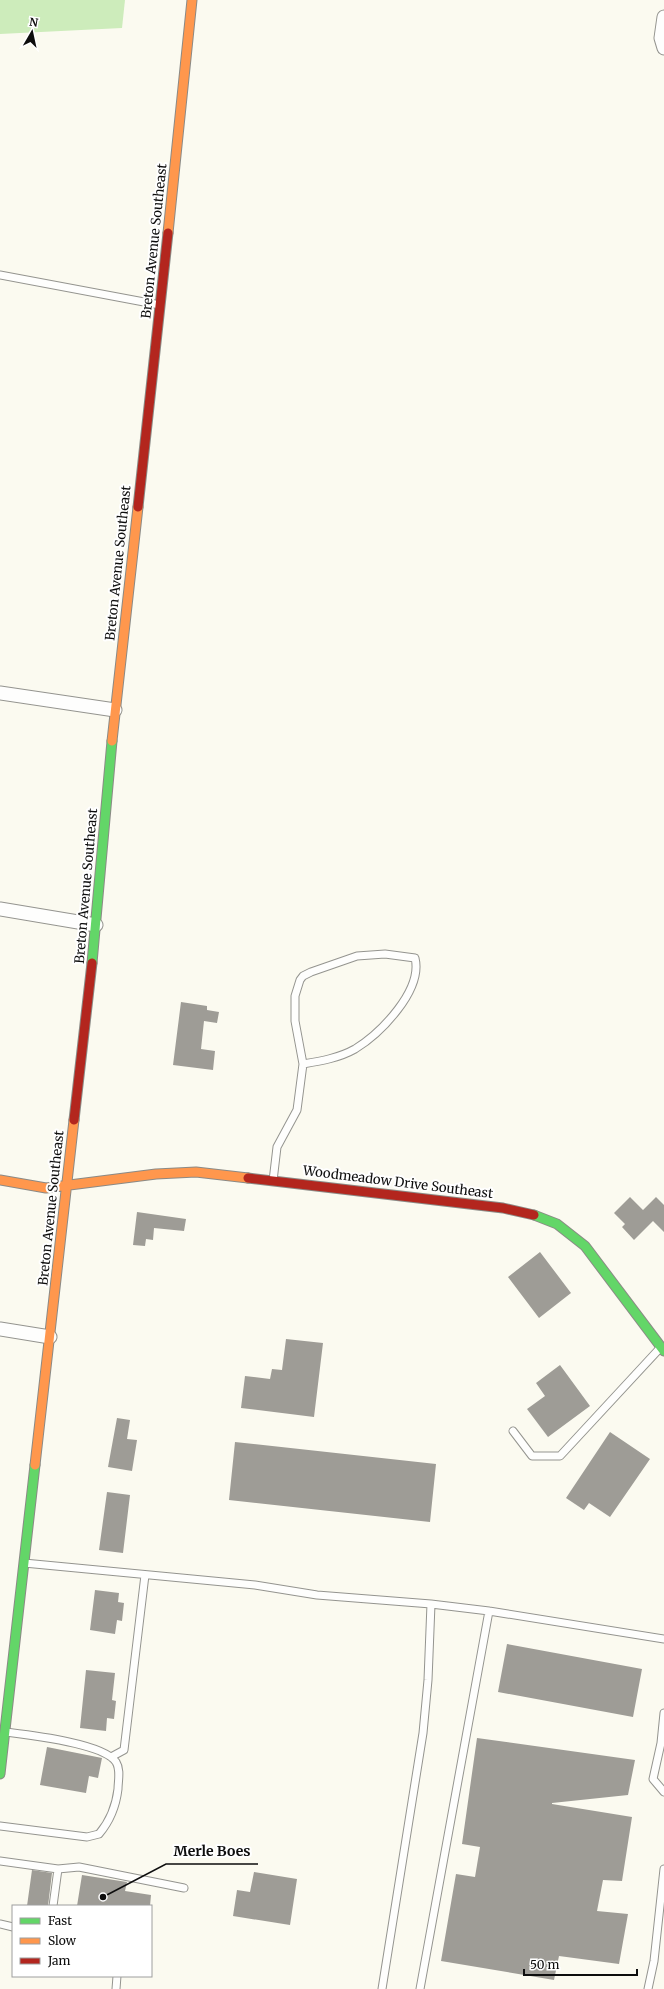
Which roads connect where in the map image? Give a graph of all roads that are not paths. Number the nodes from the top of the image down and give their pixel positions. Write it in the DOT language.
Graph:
graph roads {
  1 [pos="192,0"];
  2 [pos="664,17"];
  3 [pos="664,48"];
  4 [pos="0,275"];
  5 [pos="160,304"];
  6 [pos="0,693"];
  7 [pos="115,710"];
  8 [pos="0,910"];
  9 [pos="96,924"];
  10 [pos="303,1064"];
  11 [pos="0,1180"];
  12 [pos="273,1181"];
  13 [pos="67,1187"];
  14 [pos="0,1329"];
  15 [pos="50,1336"];
  16 [pos="663,1349"];
  17 [pos="513,1431"];
  18 [pos="24,1563"];
  19 [pos="145,1575"];
  20 [pos="431,1604"];
  21 [pos="489,1611"];
  22 [pos="664,1639"];
  23 [pos="4,1707"];
  24 [pos="664,1713"];
  25 [pos="5,1732"];
  26 [pos="111,1757"];
  27 [pos="0,1774"];
  28 [pos="664,1792"];
  29 [pos="0,1826"];
  30 [pos="0,1861"];
  31 [pos="58,1869"];
  32 [pos="664,1869"];
  33 [pos="184,1888"];
  34 [pos="53,1905"];
  35 [pos="0,1924"];
  36 [pos="12,1927"];
  37 [pos="117,1977"];
  38 [pos="116,1989"];
  39 [pos="382,1989"];
  40 [pos="420,1989"];
  41 [pos="648,1989"];
  1 -- 5 [label="main road, Breton Avenue Southeast"];
  2 -- 3 [label="street"];
  4 -- 5 [label="lane"];
  5 -- 7 [label="main road, Breton Avenue Southeast"];
  6 -- 7 [label="street"];
  7 -- 9 [label="main road, Breton Avenue Southeast"];
  8 -- 9 [label="street"];
  9 -- 13 [label="main road, Breton Avenue Southeast"];
  10 -- 10 [label="lane"];
  10 -- 12 [label="lane"];
  11 -- 13 [label="main road, Woodmeadow Drive Southeast"];
  12 -- 13 [label="main road, Woodmeadow Drive Southeast"];
  12 -- 16 [label="main road, Woodmeadow Drive Southeast"];
  13 -- 15 [label="main road, Breton Avenue Southeast"];
  14 -- 15 [label="street"];
  15 -- 18 [label="main road, Breton Avenue Southeast"];
  16 -- 17 [label="lane"];
  18 -- 19 [label="lane"];
  18 -- 23 [label="main road, Breton Avenue Southeast"];
  19 -- 20 [label="lane"];
  19 -- 26 [label="lane"];
  20 -- 21 [label="lane"];
  20 -- 39 [label="lane"];
  21 -- 22 [label="lane"];
  21 -- 40 [label="lane"];
  23 -- 25 [label="main road, Breton Avenue Southeast"];
  24 -- 28 [label="lane"];
  25 -- 26 [label="lane"];
  25 -- 27 [label="main road, Breton Avenue Southeast"];
  26 -- 29 [label="lane"];
  30 -- 31 [label="lane"];
  31 -- 33 [label="lane"];
  31 -- 34 [label="lane"];
  32 -- 41 [label="lane"];
  35 -- 36 [label="lane"];
  37 -- 38 [label="lane"];
}
